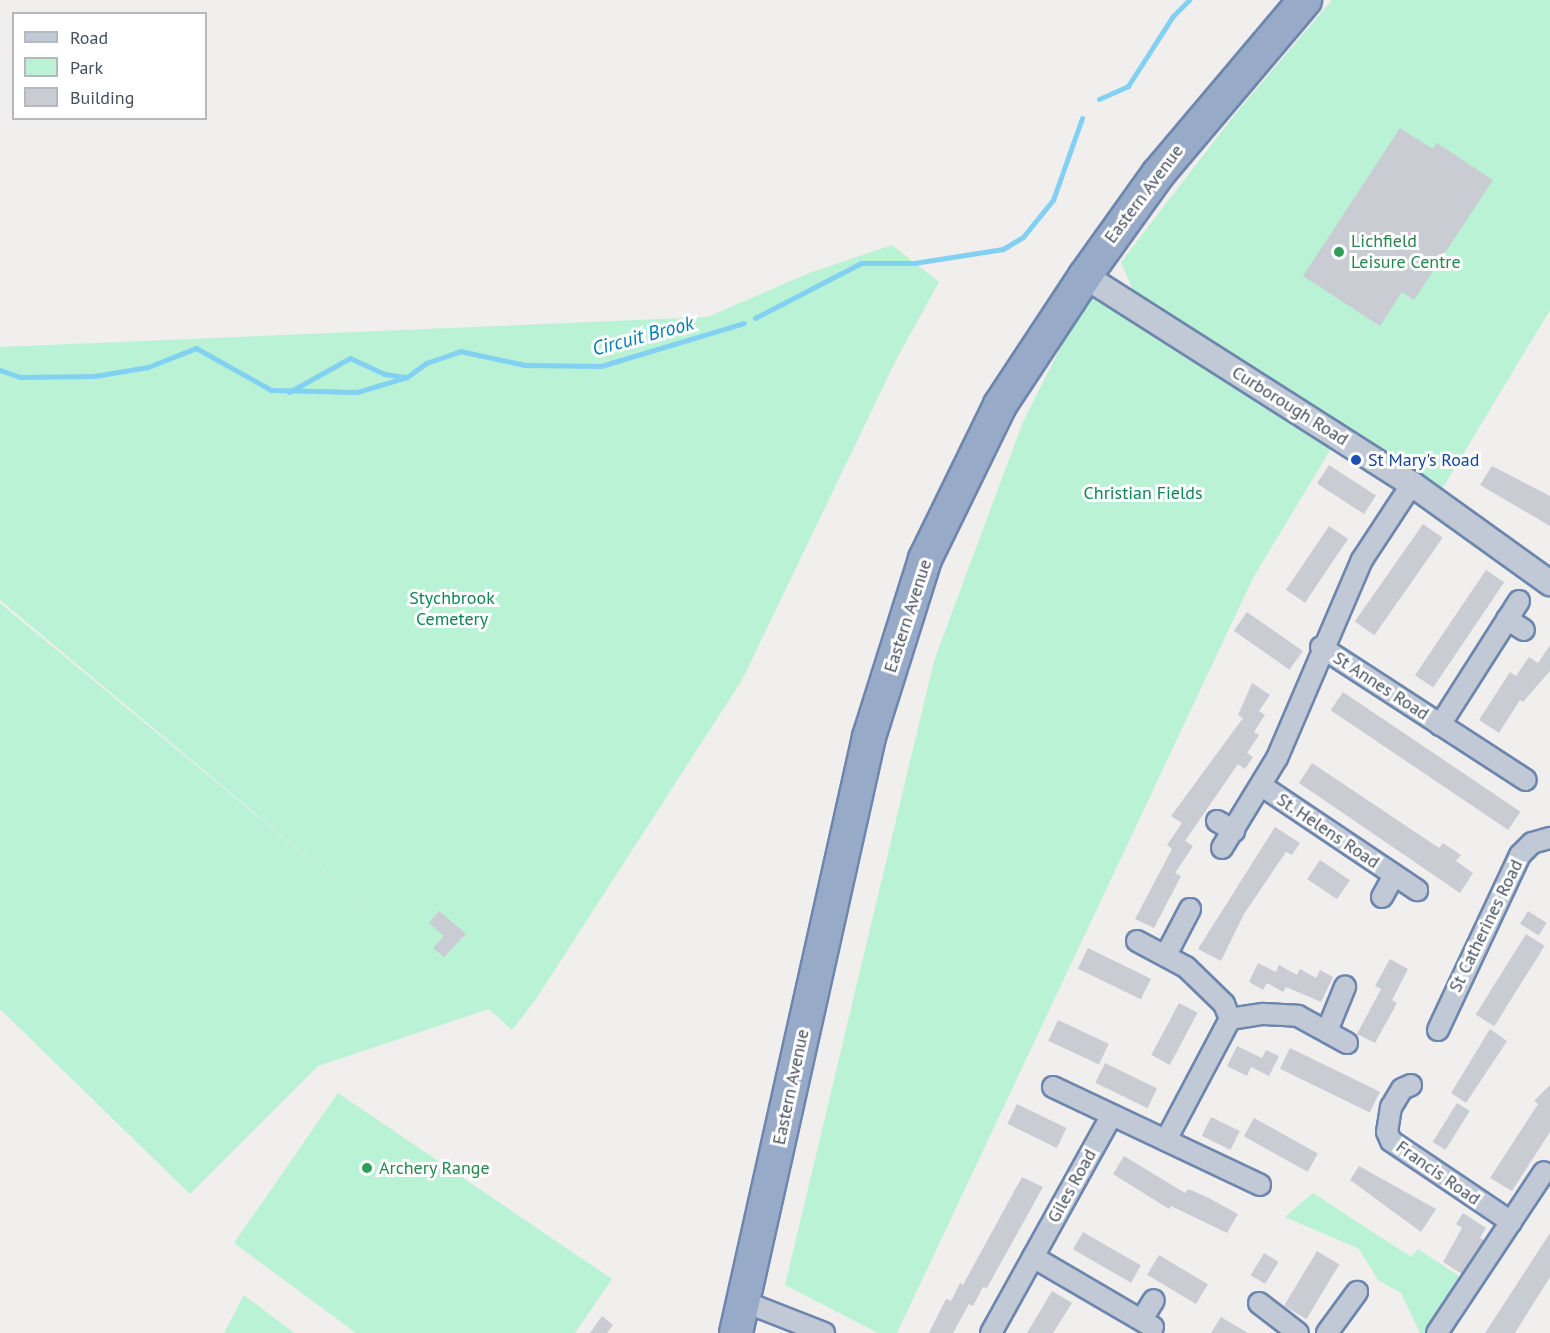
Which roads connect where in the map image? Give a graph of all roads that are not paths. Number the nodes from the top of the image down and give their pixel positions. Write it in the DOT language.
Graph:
graph roads {
  1 [pos="1305,0"];
  2 [pos="1085,276"];
  3 [pos="1412,484"];
  4 [pos="1550,583"];
  5 [pos="1519,601"];
  6 [pos="1508,618"];
  7 [pos="1524,630"];
  8 [pos="1321,647"];
  9 [pos="1440,725"];
  10 [pos="1521,773"];
  11 [pos="1262,786"];
  12 [pos="1550,838"];
  13 [pos="1222,848"];
  14 [pos="1394,875"];
  15 [pos="1417,890"];
  16 [pos="1382,897"];
  17 [pos="1190,909"];
  18 [pos="1137,941"];
  19 [pos="1166,955"];
  20 [pos="1345,987"];
  21 [pos="1230,1019"];
  22 [pos="1438,1030"];
  23 [pos="1327,1031"];
  24 [pos="1347,1042"];
  25 [pos="1411,1084"];
  26 [pos="1053,1087"];
  27 [pos="1112,1115"];
  28 [pos="1166,1140"];
  29 [pos="1544,1172"];
  30 [pos="1251,1175"];
  31 [pos="1511,1222"];
  32 [pos="1033,1257"];
  33 [pos="1357,1292"];
  34 [pos="1154,1300"];
  35 [pos="745,1302"];
  36 [pos="1259,1302"];
  37 [pos="736,1333"];
  38 [pos="824,1333"];
  39 [pos="990,1333"];
  40 [pos="1298,1333"];
  41 [pos="1327,1333"];
  42 [pos="1437,1333"];
  1 -- 2 [label="highway, Eastern Avenue"];
  2 -- 3 [label="street, Curborough Road"];
  2 -- 35 [label="highway, Eastern Avenue"];
  3 -- 4 [label="street, Curborough Road"];
  3 -- 8 [label="street"];
  5 -- 6 [label="street, St Annes Road"];
  6 -- 7 [label="street"];
  6 -- 9 [label="street, St Annes Road"];
  8 -- 9 [label="street, St Annes Road"];
  8 -- 11 [label="street"];
  9 -- 10 [label="street, St Annes Road"];
  11 -- 13 [label="street"];
  11 -- 14 [label="street, St. Helens Road"];
  12 -- 22 [label="street, St Catherines Road"];
  14 -- 15 [label="street, St. Helens Road"];
  14 -- 16 [label="street, St. Helens Road"];
  17 -- 19 [label="street"];
  18 -- 19 [label="street"];
  19 -- 21 [label="street"];
  20 -- 23 [label="street"];
  21 -- 23 [label="street"];
  21 -- 28 [label="street"];
  23 -- 24 [label="street"];
  25 -- 31 [label="street, Francis Road"];
  26 -- 27 [label="street"];
  27 -- 28 [label="street"];
  27 -- 32 [label="street, Giles Road"];
  28 -- 30 [label="street"];
  29 -- 31 [label="street"];
  31 -- 42 [label="street"];
  32 -- 34 [label="street"];
  32 -- 39 [label="street, Giles Road"];
  33 -- 41 [label="street"];
  35 -- 37 [label="highway, Eastern Avenue"];
  35 -- 38 [label="street"];
  36 -- 40 [label="street"];
}
